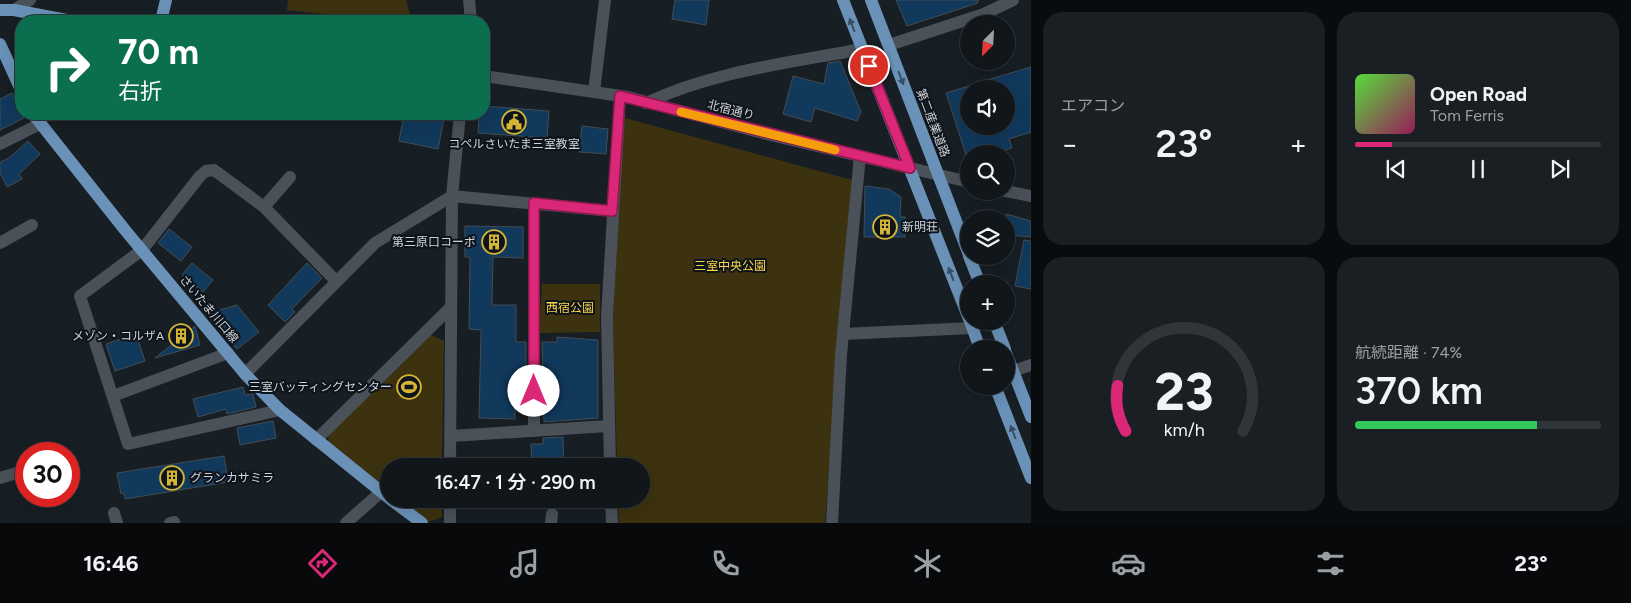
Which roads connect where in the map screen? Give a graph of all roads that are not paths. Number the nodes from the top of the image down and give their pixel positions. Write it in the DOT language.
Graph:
graph roads {
  1 [pos="30,0"];
  2 [pos="166,0"];
  3 [pos="468,0"];
  4 [pos="606,0"];
  5 [pos="843,0"];
  6 [pos="871,0"];
  7 [pos="1013,0"];
  8 [pos="0,10"];
  9 [pos="14,10"];
  10 [pos="40,15"];
  11 [pos="162,15"];
  12 [pos="470,15"];
  13 [pos="0,44"];
  14 [pos="889,45"];
  15 [pos="862,49"];
  16 [pos="15,77"];
  17 [pos="490,77"];
  18 [pos="594,92"];
  19 [pos="620,96"];
  20 [pos="646,102"];
  21 [pos="36,120"];
  22 [pos="38,120"];
  23 [pos="459,120"];
  24 [pos="0,144"];
  25 [pos="860,156"];
  26 [pos="910,168"];
  27 [pos="938,175"];
  28 [pos="290,177"];
  29 [pos="960,180"];
  30 [pos="1015,193"];
  31 [pos="452,196"];
  32 [pos="1031,196"];
  33 [pos="534,203"];
  34 [pos="264,207"];
  35 [pos="612,211"];
  36 [pos="32,225"];
  37 [pos="960,232"];
  38 [pos="0,243"];
  39 [pos="142,250"];
  40 [pos="336,281"];
  41 [pos="960,297"];
  42 [pos="451,307"];
  43 [pos="960,324"];
  44 [pos="843,334"];
  45 [pos="228,354"];
  46 [pos="1031,365"];
  47 [pos="1015,370"];
  48 [pos="245,374"];
  49 [pos="1015,376"];
  50 [pos="999,395"];
  51 [pos="113,396"];
  52 [pos="280,410"];
  53 [pos="1031,417"];
  54 [pos="608,426"];
  55 [pos="534,430"];
  56 [pos="451,436"];
  57 [pos="316,440"];
  58 [pos="450,458"];
  59 [pos="610,458"];
  60 [pos="15,473"];
  61 [pos="0,478"];
  62 [pos="1031,478"];
  63 [pos="380,490"];
  64 [pos="380,501"];
  65 [pos="401,508"];
  66 [pos="450,508"];
  67 [pos="611,508"];
  68 [pos="417,522"];
  69 [pos="346,523"];
  70 [pos="450,523"];
  71 [pos="612,523"];
  72 [pos="832,523"];
  1 -- 9 [label="street"];
  2 -- 11 [label="main road"];
  3 -- 12 [label="street"];
  4 -- 18 [label="street"];
  15 -- 5 [label="main road, one-way"];
  6 -- 14 [label="main road, 第二産業道路"];
  7 -- 14 [label="street"];
  8 -- 9 [label="main road"];
  9 -- 10 [label="main road"];
  13 -- 16 [label="main road"];
  14 -- 27 [label="main road, 第二産業道路, one-way"];
  15 -- 20 [label="street"];
  15 -- 26 [label="main road"];
  17 -- 18 [label="street, 北宿通り"];
  18 -- 19 [label="street, 北宿通り"];
  19 -- 20 [label="street, 北宿通り"];
  19 -- 35 [label="street"];
  20 -- 25 [label="street, 北宿通り"];
  21 -- 24 [label="street"];
  22 -- 39 [label="main road, さいたま川口線"];
  23 -- 31 [label="street"];
  25 -- 26 [label="street, 北宿通り"];
  25 -- 44 [label="street"];
  26 -- 27 [label="street, 北宿通り"];
  41 -- 26 [label="main road, one-way"];
  27 -- 29 [label="street, 北宿通り"];
  27 -- 37 [label="main road, 第二産業道路"];
  28 -- 34 [label="street"];
  30 -- 32 [label="street"];
  31 -- 33 [label="street"];
  31 -- 40 [label="street"];
  31 -- 42 [label="street"];
  33 -- 35 [label="street"];
  33 -- 55 [label="street"];
  34 -- 39 [label="street"];
  34 -- 40 [label="street"];
  35 -- 54 [label="street"];
  36 -- 38 [label="street"];
  39 -- 45 [label="main road, さいたま川口線"];
  39 -- 51 [label="street"];
  40 -- 48 [label="street"];
  42 -- 56 [label="street"];
  42 -- 57 [label="street"];
  43 -- 44 [label="street"];
  44 -- 72 [label="street"];
  45 -- 48 [label="main road, さいたま川口線"];
  45 -- 51 [label="street"];
  46 -- 47 [label="street"];
  48 -- 52 [label="main road, さいたま川口線"];
  49 -- 53 [label="main road"];
  62 -- 50 [label="main road, one-way"];
  51 -- 52 [label="street"];
  52 -- 57 [label="main road, さいたま川口線"];
  54 -- 55 [label="street"];
  54 -- 59 [label="street"];
  55 -- 56 [label="street"];
  56 -- 58 [label="street"];
  57 -- 63 [label="main road, さいたま川口線"];
  60 -- 61 [label="street"];
  64 -- 69 [label="street"];
  65 -- 68 [label="main road, さいたま川口線"];
  66 -- 70 [label="street"];
  67 -- 71 [label="street"];
}
